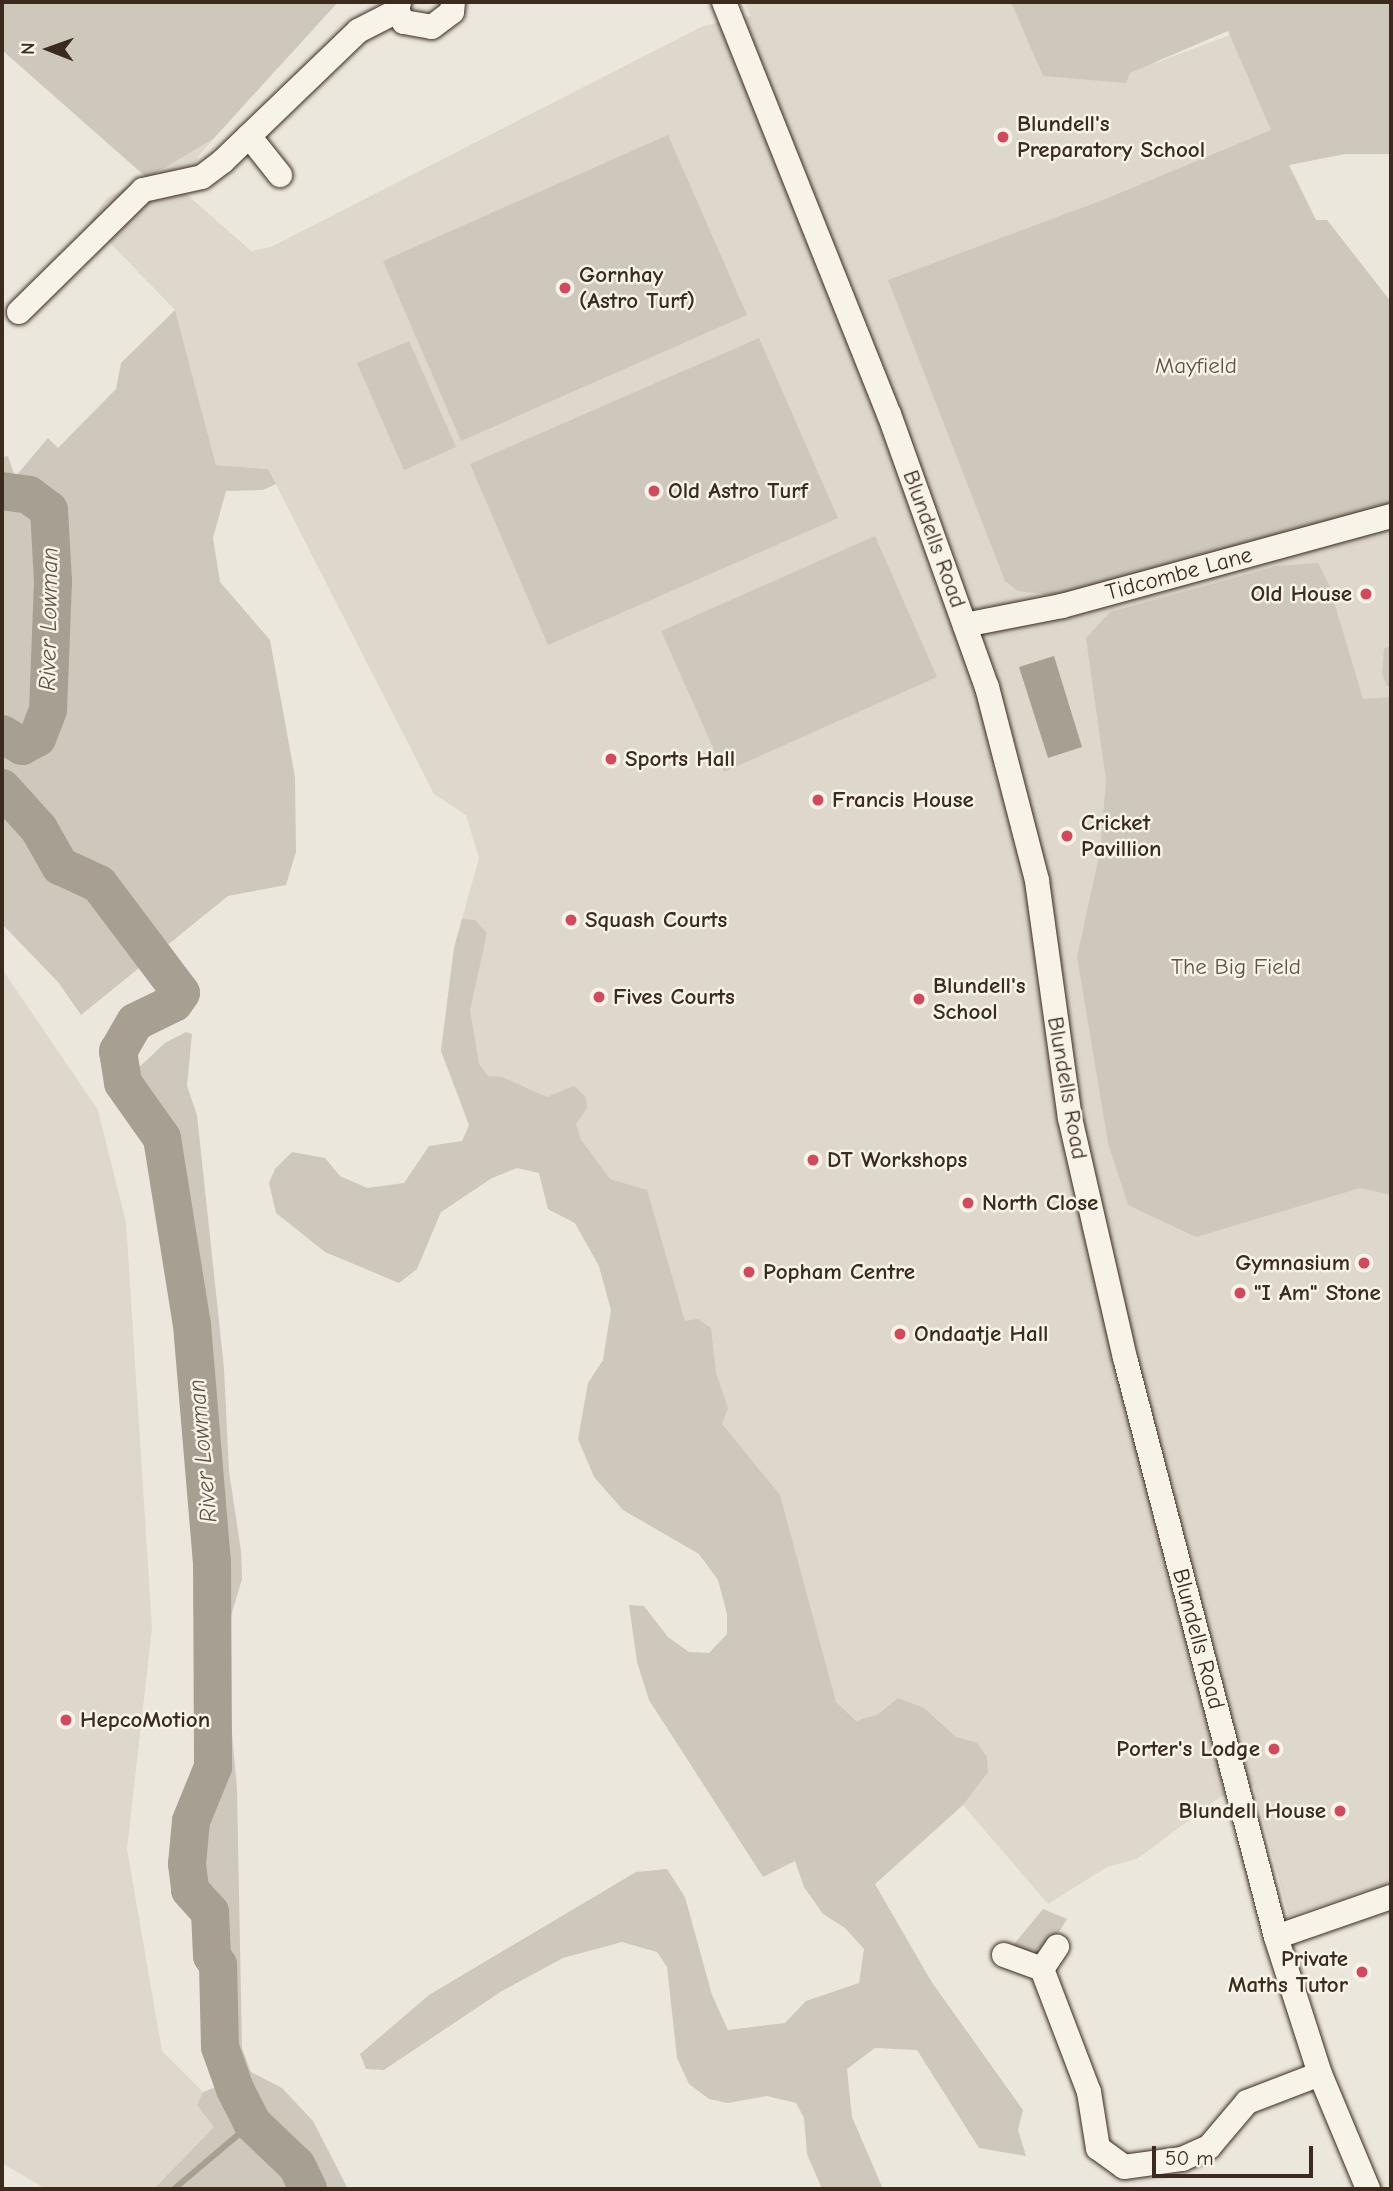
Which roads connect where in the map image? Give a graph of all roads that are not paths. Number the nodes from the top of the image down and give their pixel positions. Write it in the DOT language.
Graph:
graph roads {
  1 [pos="453,2"];
  2 [pos="724,2"];
  3 [pos="398,6"];
  4 [pos="249,136"];
  5 [pos="281,176"];
  6 [pos="19,312"];
  7 [pos="1391,516"];
  8 [pos="965,625"];
  9 [pos="1391,1897"];
  10 [pos="1286,1934"];
  11 [pos="1057,1947"];
  12 [pos="1004,1955"];
  13 [pos="1042,1969"];
  14 [pos="1320,2074"];
  15 [pos="1123,2178"];
  16 [pos="1368,2189"];
  1 -- 3 [label="street"];
  2 -- 8 [label="street, Blundells Road"];
  3 -- 4 [label="street"];
  4 -- 5 [label="street"];
  4 -- 6 [label="street"];
  7 -- 8 [label="street, Tidcombe Lane"];
  8 -- 10 [label="street, Blundells Road"];
  9 -- 10 [label="street"];
  10 -- 14 [label="street, Blundells Road"];
  11 -- 13 [label="street"];
  12 -- 13 [label="street"];
  13 -- 15 [label="street"];
  14 -- 15 [label="street"];
  14 -- 16 [label="street, Blundells Road"];
}
